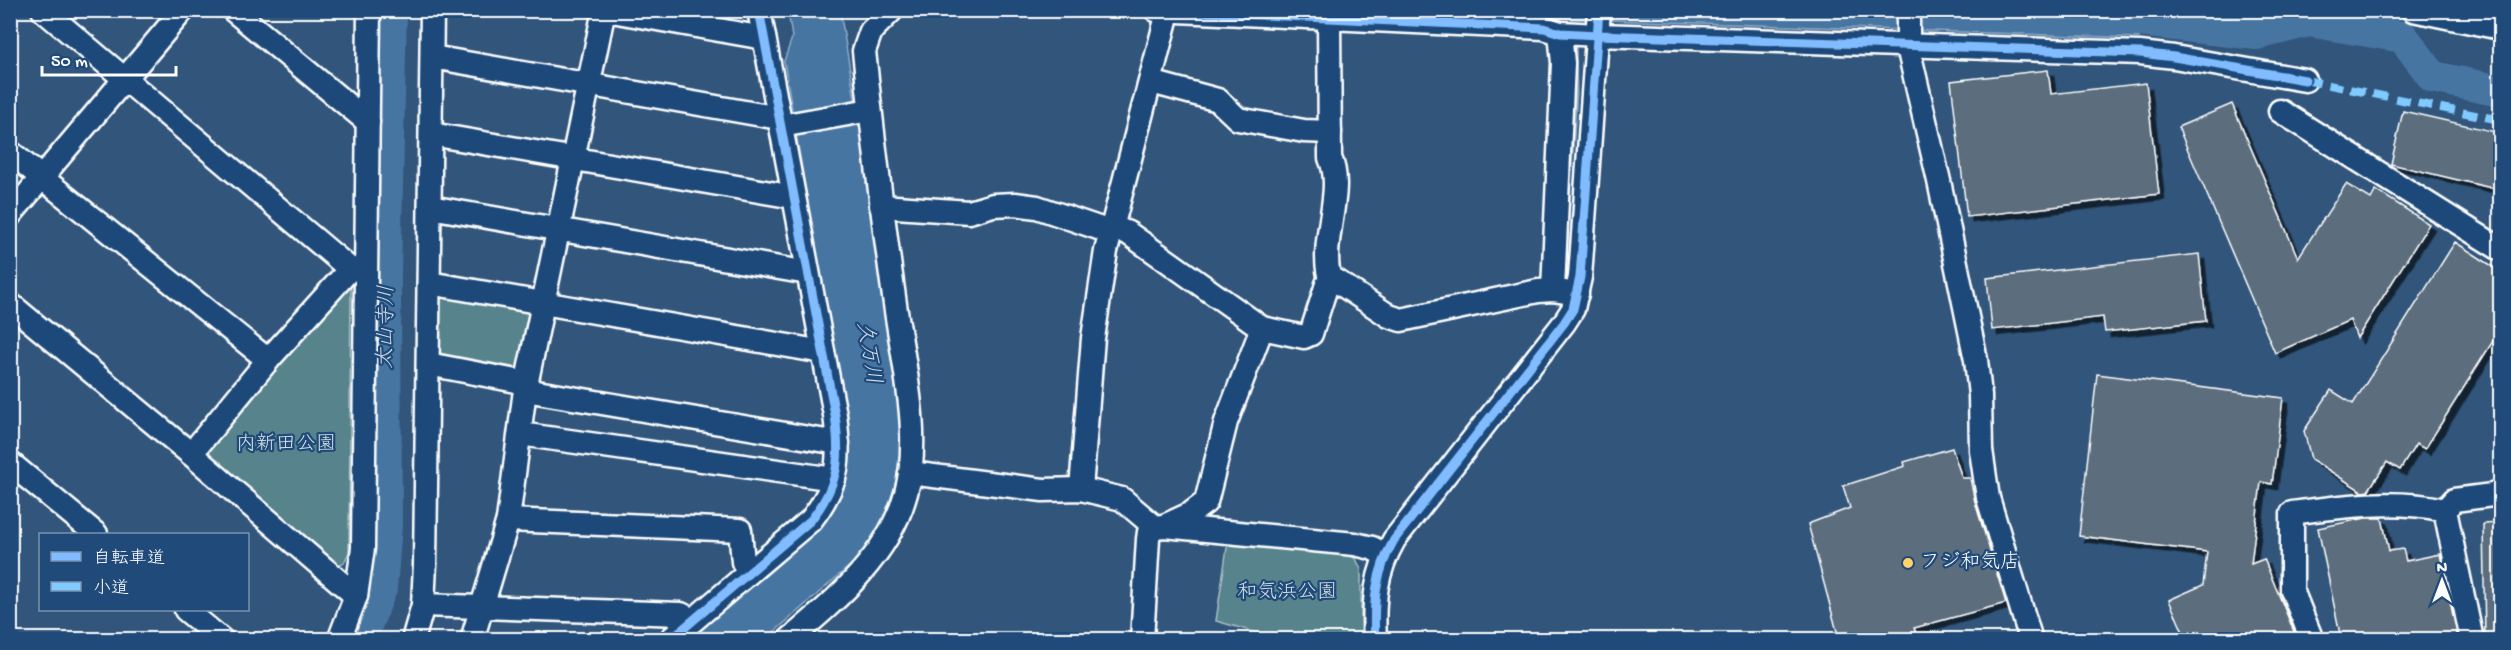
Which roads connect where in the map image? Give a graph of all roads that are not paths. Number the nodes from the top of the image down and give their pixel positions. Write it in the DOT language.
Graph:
graph roads {
  1 [pos="43,10"];
  2 [pos="183,10"];
  3 [pos="233,10"];
  4 [pos="369,10"];
  5 [pos="432,10"];
  6 [pos="605,10"];
  7 [pos="759,10"];
  8 [pos="892,10"];
  9 [pos="1908,10"];
  10 [pos="2413,10"];
  11 [pos="1162,11"];
  12 [pos="1329,19"];
  13 [pos="2500,28"];
  14 [pos="1585,29"];
  15 [pos="764,38"];
  16 [pos="1908,43"];
  17 [pos="432,57"];
  18 [pos="125,80"];
  19 [pos="2305,80"];
  20 [pos="1151,82"];
  21 [pos="587,84"];
  22 [pos="866,110"];
  23 [pos="2280,111"];
  24 [pos="368,122"];
  25 [pos="784,122"];
  26 [pos="1330,132"];
  27 [pos="431,134"];
  28 [pos="10,152"];
  29 [pos="572,158"];
  30 [pos="41,178"];
  31 [pos="794,196"];
  32 [pos="881,206"];
  33 [pos="430,207"];
  34 [pos="10,215"];
  35 [pos="557,229"];
  36 [pos="1112,229"];
  37 [pos="2500,249"];
  38 [pos="358,270"];
  39 [pos="808,273"];
  40 [pos="1331,282"];
  41 [pos="429,283"];
  42 [pos="1553,290"];
  43 [pos="1575,302"];
  44 [pos="542,303"];
  45 [pos="10,304"];
  46 [pos="1262,328"];
  47 [pos="823,352"];
  48 [pos="268,360"];
  49 [pos="428,364"];
  50 [pos="526,386"];
  51 [pos="520,434"];
  52 [pos="838,442"];
  53 [pos="191,454"];
  54 [pos="10,463"];
  55 [pos="910,473"];
  56 [pos="834,479"];
  57 [pos="1081,489"];
  58 [pos="2500,494"];
  59 [pos="1206,502"];
  60 [pos="2445,510"];
  61 [pos="508,520"];
  62 [pos="1160,526"];
  63 [pos="1216,531"];
  64 [pos="95,533"];
  65 [pos="1385,555"];
  66 [pos="749,572"];
  67 [pos="356,596"];
  68 [pos="423,605"];
  69 [pos="481,607"];
  70 [pos="188,611"];
  71 [pos="692,620"];
  72 [pos="800,636"];
  73 [pos="222,639"];
  74 [pos="339,639"];
  75 [pos="413,639"];
  76 [pos="472,639"];
  77 [pos="670,639"];
  78 [pos="1142,639"];
  79 [pos="1375,639"];
  80 [pos="2031,639"];
  81 [pos="2312,639"];
  82 [pos="2472,639"];
  1 -- 18 [label="street"];
  2 -- 18 [label="street"];
  3 -- 24 [label="street"];
  4 -- 24 [label="street"];
  5 -- 17 [label="street"];
  6 -- 15 [label="street"];
  6 -- 21 [label="street"];
  7 -- 15 [label="street"];
  8 -- 22 [label="street"];
  9 -- 16 [label="street"];
  10 -- 13 [label="street"];
  11 -- 12 [label="street"];
  11 -- 20 [label="street"];
  12 -- 14 [label="street"];
  12 -- 26 [label="street"];
  14 -- 16 [label="street"];
  14 -- 42 [label="street"];
  14 -- 43 [label="street"];
  15 -- 25 [label="street"];
  16 -- 19 [label="street"];
  16 -- 80 [label="street"];
  17 -- 21 [label="street"];
  17 -- 27 [label="street"];
  18 -- 30 [label="street"];
  18 -- 38 [label="street"];
  20 -- 26 [label="street"];
  20 -- 36 [label="street"];
  21 -- 25 [label="street"];
  21 -- 29 [label="street"];
  22 -- 25 [label="street"];
  22 -- 32 [label="street"];
  23 -- 37 [label="street"];
  24 -- 38 [label="street"];
  25 -- 31 [label="street"];
  26 -- 40 [label="street"];
  27 -- 29 [label="street"];
  27 -- 33 [label="street"];
  28 -- 30 [label="street"];
  29 -- 31 [label="street"];
  29 -- 35 [label="street"];
  30 -- 34 [label="street"];
  30 -- 48 [label="street"];
  31 -- 39 [label="street"];
  32 -- 36 [label="street"];
  32 -- 55 [label="street"];
  33 -- 35 [label="street"];
  33 -- 41 [label="street"];
  35 -- 39 [label="street"];
  35 -- 44 [label="street"];
  36 -- 46 [label="street"];
  36 -- 57 [label="street"];
  38 -- 48 [label="street"];
  38 -- 67 [label="street"];
  39 -- 47 [label="street"];
  40 -- 42 [label="street"];
  40 -- 46 [label="street"];
  41 -- 44 [label="street"];
  41 -- 49 [label="street"];
  42 -- 43 [label="street"];
  43 -- 65 [label="street"];
  44 -- 47 [label="street"];
  44 -- 50 [label="street"];
  45 -- 53 [label="street"];
  46 -- 59 [label="street"];
  47 -- 52 [label="street"];
  48 -- 53 [label="street"];
  49 -- 50 [label="street"];
  49 -- 68 [label="street"];
  50 -- 51 [label="street"];
  50 -- 52 [label="street"];
  51 -- 56 [label="street"];
  51 -- 61 [label="street"];
  52 -- 56 [label="street"];
  53 -- 67 [label="street"];
  54 -- 64 [label="street"];
  55 -- 57 [label="street"];
  55 -- 72 [label="street"];
  56 -- 66 [label="street"];
  57 -- 62 [label="street"];
  58 -- 60 [label="street"];
  59 -- 62 [label="street"];
  59 -- 63 [label="street"];
  60 -- 81 [label="street"];
  60 -- 82 [label="street"];
  61 -- 66 [label="street"];
  61 -- 69 [label="street"];
  62 -- 63 [label="street"];
  62 -- 78 [label="street"];
  63 -- 65 [label="street"];
  65 -- 79 [label="street"];
  66 -- 71 [label="street"];
  67 -- 74 [label="street"];
  68 -- 69 [label="street"];
  68 -- 75 [label="street"];
  69 -- 71 [label="street"];
  69 -- 76 [label="street"];
  70 -- 73 [label="street"];
  71 -- 77 [label="street"];
}
